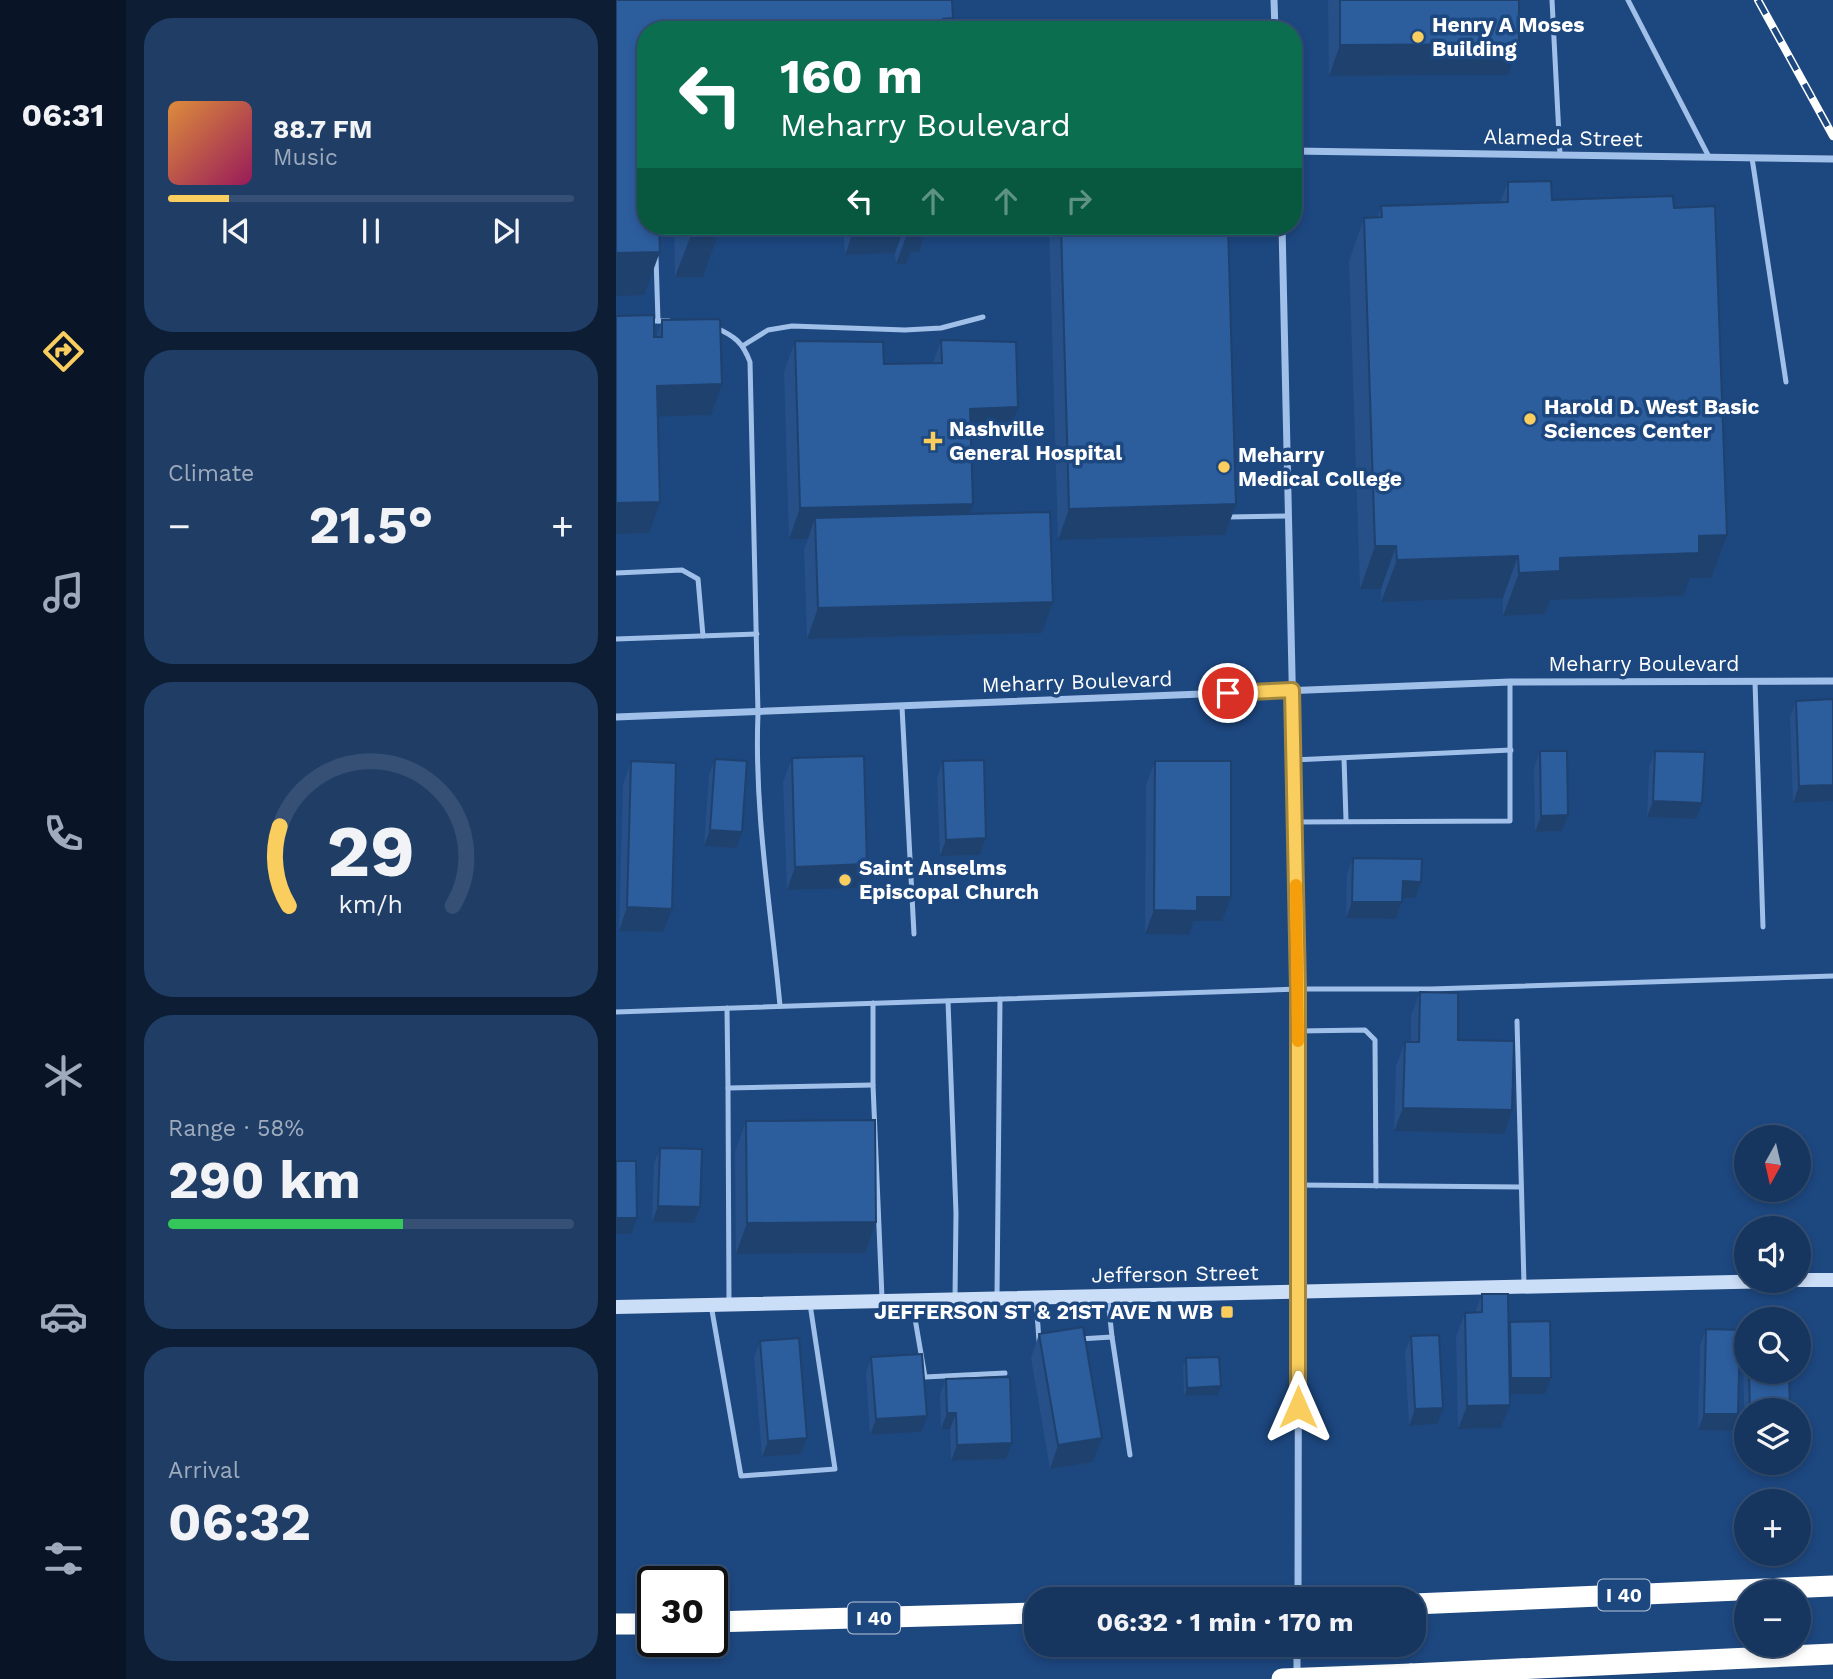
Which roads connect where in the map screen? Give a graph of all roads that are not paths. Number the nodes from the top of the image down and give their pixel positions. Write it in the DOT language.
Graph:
graph roads {
  1 [pos="1274,0"];
  2 [pos="1552,0"];
  3 [pos="1629,0"];
  4 [pos="1275,21"];
  5 [pos="1302,151"];
  6 [pos="1560,155"];
  7 [pos="1709,157"];
  8 [pos="1752,158"];
  9 [pos="1833,159"];
  10 [pos="1282,235"];
  11 [pos="656,253"];
  12 [pos="983,317"];
  13 [pos="644,321"];
  14 [pos="658,321"];
  15 [pos="677,321"];
  16 [pos="704,325"];
  17 [pos="744,345"];
  18 [pos="1786,382"];
  19 [pos="1288,516"];
  20 [pos="1225,517"];
  21 [pos="616,573"];
  22 [pos="757,634"];
  23 [pos="703,636"];
  24 [pos="616,639"];
  25 [pos="1833,681"];
  26 [pos="1510,682"];
  27 [pos="1755,682"];
  28 [pos="1292,690"];
  29 [pos="902,707"];
  30 [pos="758,713"];
  31 [pos="616,717"];
  32 [pos="1511,750"];
  33 [pos="1345,758"];
  34 [pos="1293,760"];
  35 [pos="1346,820"];
  36 [pos="1295,822"];
  37 [pos="1763,927"];
  38 [pos="914,934"];
  39 [pos="1833,976"];
  40 [pos="1298,989"];
  41 [pos="1000,999"];
  42 [pos="948,1001"];
  43 [pos="873,1003"];
  44 [pos="779,1006"];
  45 [pos="727,1008"];
  46 [pos="616,1012"];
  47 [pos="1517,1021"];
  48 [pos="1298,1031"];
  49 [pos="873,1085"];
  50 [pos="728,1088"];
  51 [pos="1299,1185"];
  52 [pos="1376,1186"];
  53 [pos="1521,1187"];
  54 [pos="1811,1280"];
  55 [pos="1833,1280"];
  56 [pos="1734,1282"];
  57 [pos="1524,1287"];
  58 [pos="1299,1293"];
  59 [pos="1108,1297"];
  60 [pos="1036,1298"];
  61 [pos="997,1299"];
  62 [pos="955,1300"];
  63 [pos="882,1301"];
  64 [pos="912,1301"];
  65 [pos="810,1303"];
  66 [pos="711,1305"];
  67 [pos="729,1305"];
  68 [pos="616,1307"];
  69 [pos="1112,1338"];
  70 [pos="1075,1339"];
  71 [pos="1051,1341"];
  72 [pos="1005,1373"];
  73 [pos="1130,1455"];
  74 [pos="1833,1586"];
  75 [pos="1298,1587"];
  76 [pos="1426,1603"];
  77 [pos="1024,1613"];
  78 [pos="728,1622"];
  79 [pos="637,1624"];
  80 [pos="616,1625"];
  81 [pos="1833,1654"];
  82 [pos="1297,1657"];
  83 [pos="1282,1679"];
  84 [pos="1297,1679"];
  1 -- 4 [label="street"];
  2 -- 6 [label="lane"];
  3 -- 7 [label="lane"];
  5 -- 6 [label="street, Alameda Street"];
  6 -- 7 [label="street, Alameda Street"];
  7 -- 8 [label="street, Alameda Street"];
  8 -- 9 [label="street, Alameda Street"];
  8 -- 18 [label="lane"];
  10 -- 19 [label="street"];
  11 -- 14 [label="lane"];
  12 -- 17 [label="lane"];
  13 -- 14 [label="lane"];
  14 -- 15 [label="lane"];
  16 -- 17 [label="lane"];
  17 -- 22 [label="lane"];
  19 -- 20 [label="lane"];
  19 -- 28 [label="street"];
  21 -- 23 [label="lane"];
  22 -- 23 [label="lane"];
  22 -- 30 [label="lane"];
  23 -- 24 [label="lane"];
  25 -- 27 [label="street, Meharry Boulevard"];
  26 -- 27 [label="street, Meharry Boulevard"];
  26 -- 28 [label="street, Meharry Boulevard"];
  26 -- 32 [label="lane"];
  27 -- 37 [label="lane"];
  28 -- 29 [label="street, Meharry Boulevard"];
  28 -- 34 [label="street"];
  29 -- 30 [label="street, Meharry Boulevard"];
  29 -- 38 [label="lane"];
  30 -- 31 [label="street, Meharry Boulevard"];
  30 -- 44 [label="lane"];
  32 -- 33 [label="lane"];
  32 -- 35 [label="lane"];
  33 -- 34 [label="lane"];
  33 -- 35 [label="lane"];
  34 -- 36 [label="street"];
  35 -- 36 [label="lane"];
  36 -- 40 [label="street"];
  39 -- 40 [label="lane"];
  40 -- 41 [label="lane"];
  40 -- 48 [label="street"];
  41 -- 42 [label="lane"];
  41 -- 61 [label="lane"];
  42 -- 43 [label="lane"];
  42 -- 62 [label="lane"];
  43 -- 44 [label="lane"];
  43 -- 49 [label="lane"];
  44 -- 45 [label="lane"];
  45 -- 46 [label="lane"];
  45 -- 50 [label="lane"];
  47 -- 53 [label="lane"];
  48 -- 51 [label="street"];
  48 -- 52 [label="lane"];
  49 -- 50 [label="lane"];
  49 -- 63 [label="lane"];
  50 -- 67 [label="lane"];
  51 -- 52 [label="lane"];
  51 -- 58 [label="street"];
  52 -- 53 [label="lane"];
  53 -- 57 [label="lane"];
  54 -- 55 [label="main road"];
  56 -- 57 [label="main road, Jefferson Street"];
  57 -- 58 [label="main road, Jefferson Street"];
  58 -- 59 [label="main road, Jefferson Street"];
  58 -- 75 [label="street"];
  59 -- 60 [label="main road, Jefferson Street"];
  59 -- 69 [label="lane"];
  60 -- 61 [label="main road, Jefferson Street"];
  60 -- 71 [label="lane"];
  61 -- 62 [label="main road, Jefferson Street"];
  62 -- 64 [label="main road, Jefferson Street"];
  63 -- 64 [label="main road, Jefferson Street"];
  63 -- 65 [label="main road, Jefferson Street"];
  64 -- 72 [label="lane"];
  65 -- 66 [label="lane"];
  65 -- 67 [label="main road, Jefferson Street"];
  66 -- 67 [label="main road, Jefferson Street"];
  66 -- 68 [label="main road, Jefferson Street"];
  69 -- 70 [label="lane"];
  69 -- 73 [label="lane"];
  74 -- 76 [label="highway, I 40"];
  77 -- 78 [label="highway, I 40"];
  79 -- 80 [label="highway"];
  81 -- 83 [label="highway, bridge"];
  82 -- 84 [label="street"];
}
